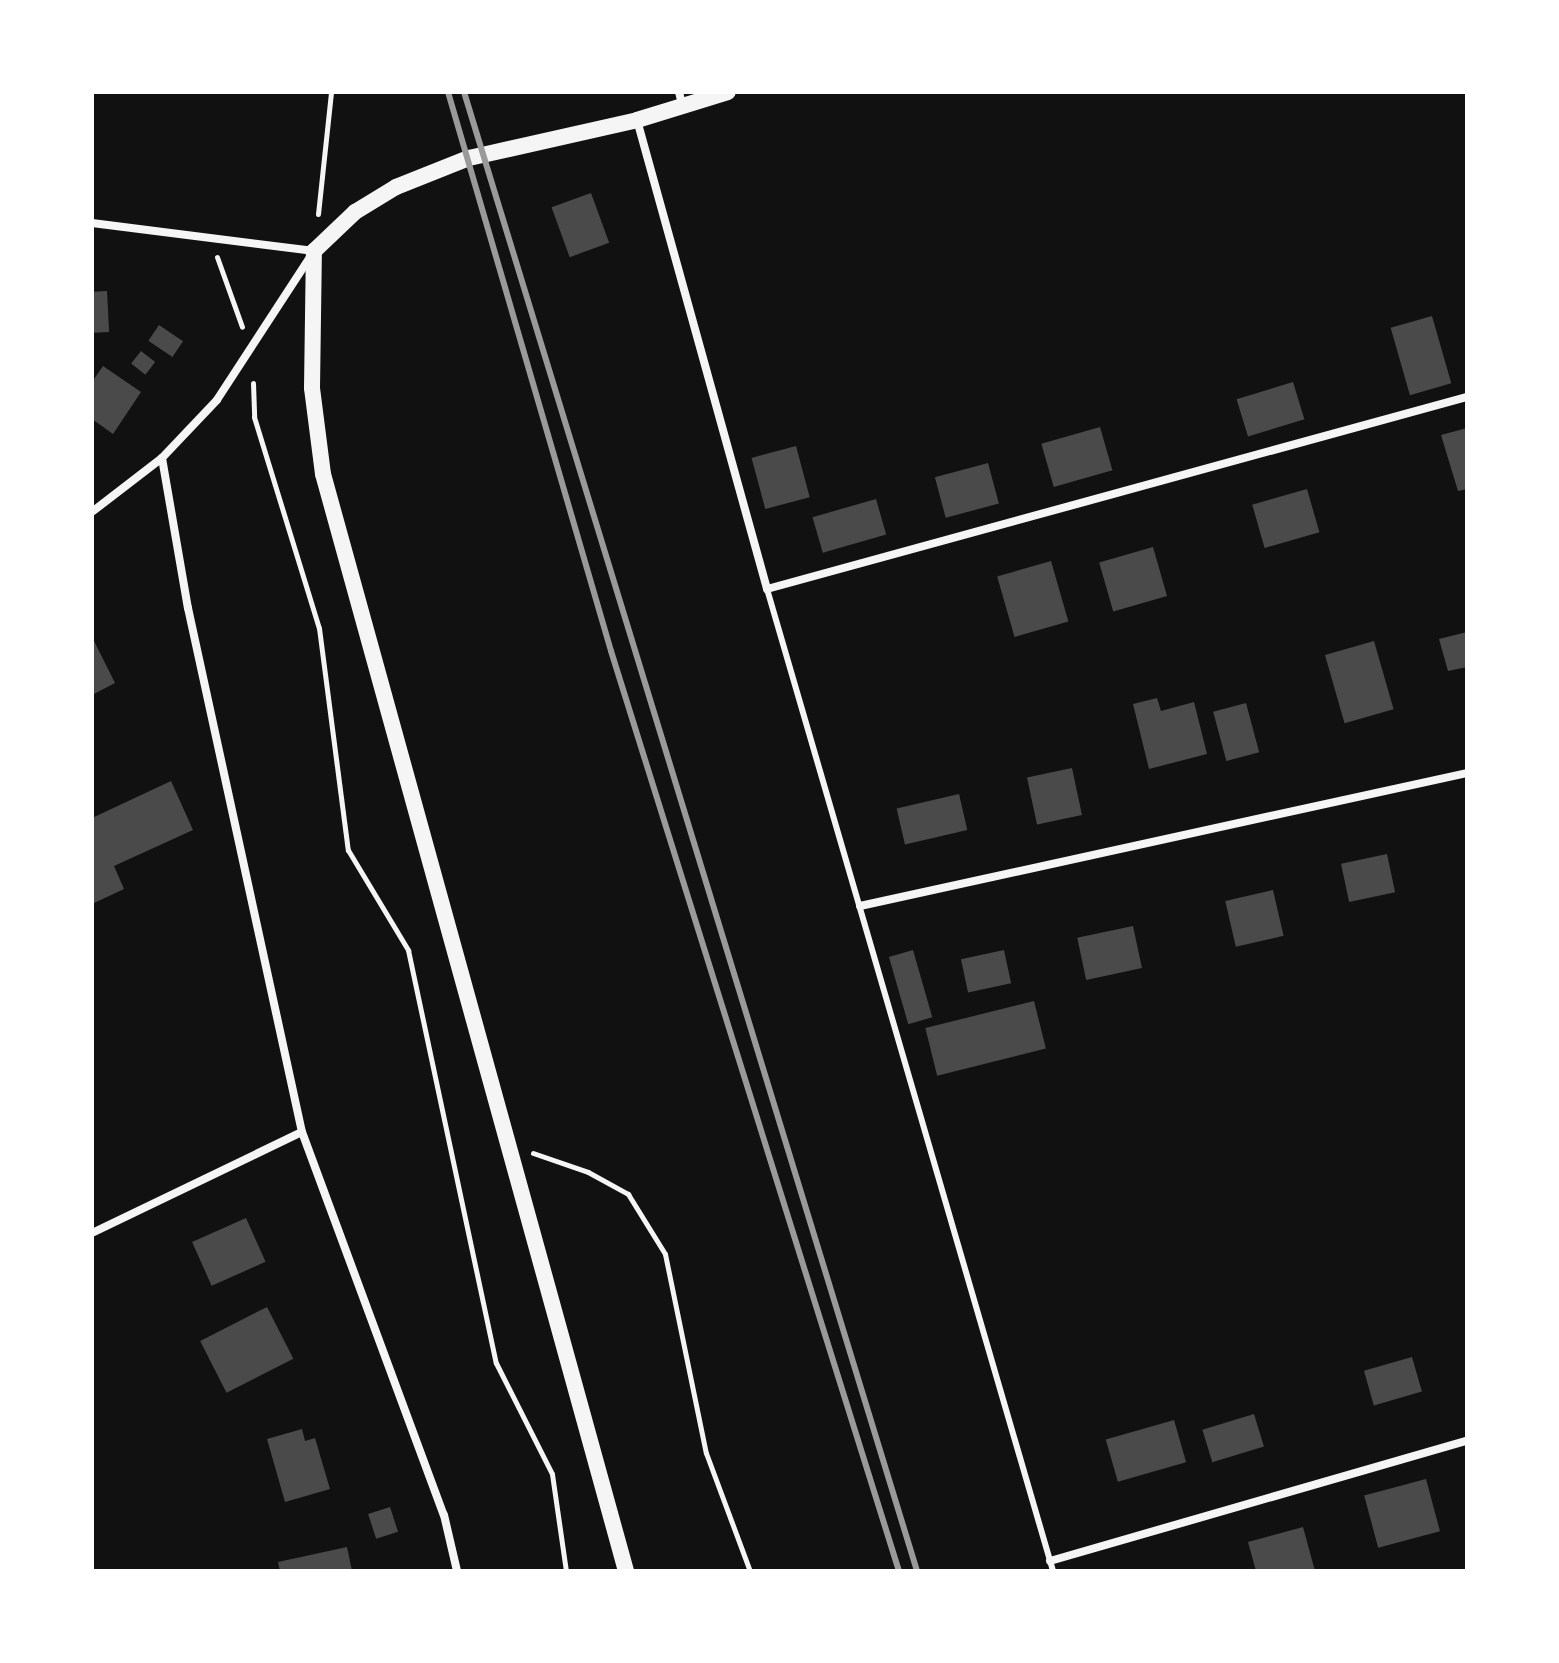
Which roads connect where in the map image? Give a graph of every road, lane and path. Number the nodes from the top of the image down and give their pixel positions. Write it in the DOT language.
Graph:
graph roads {
  1 [pos="331,92"];
  2 [pos="728,92"];
  3 [pos="681,98"];
  4 [pos="637,120"];
  5 [pos="92,223"];
  6 [pos="211,241"];
  7 [pos="314,251"];
  8 [pos="252,354"];
  9 [pos="1467,397"];
  10 [pos="162,458"];
  11 [pos="92,512"];
  12 [pos="767,589"];
  13 [pos="1467,773"];
  14 [pos="860,906"];
  15 [pos="302,1132"];
  16 [pos="508,1145"];
  17 [pos="92,1233"];
  18 [pos="1467,1441"];
  19 [pos="1052,1566"];
  20 [pos="457,1571"];
  21 [pos="566,1571"];
  22 [pos="626,1571"];
  23 [pos="750,1571"];
  1 -- 7 [label="path"];
  2 -- 3 [label="main road"];
  3 -- 4 [label="main road"];
  4 -- 7 [label="main road"];
  4 -- 12 [label="street"];
  5 -- 6 [label="street"];
  6 -- 7 [label="street"];
  6 -- 8 [label="path"];
  7 -- 8 [label="street"];
  7 -- 16 [label="main road"];
  8 -- 10 [label="street"];
  8 -- 21 [label="path"];
  9 -- 12 [label="street"];
  10 -- 11 [label="street"];
  10 -- 15 [label="street"];
  12 -- 14 [label="lane"];
  13 -- 14 [label="street"];
  14 -- 19 [label="lane"];
  15 -- 17 [label="street"];
  15 -- 20 [label="street"];
  16 -- 22 [label="main road"];
  16 -- 23 [label="path"];
  18 -- 19 [label="street"];
}
